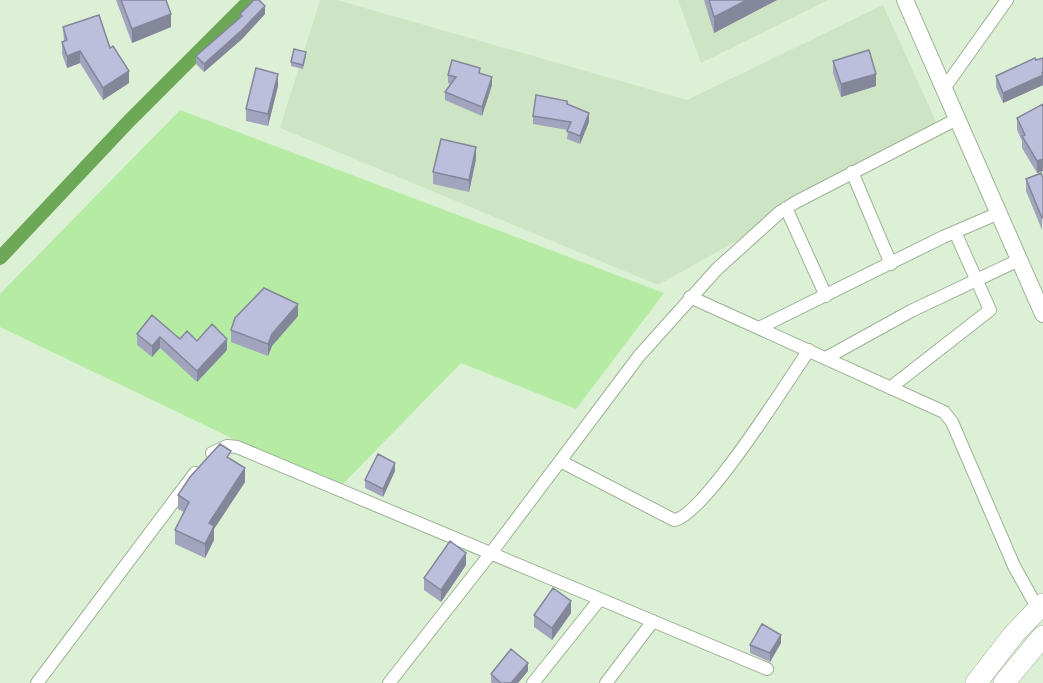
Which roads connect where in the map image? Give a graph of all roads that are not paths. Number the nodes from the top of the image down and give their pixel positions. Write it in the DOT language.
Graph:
graph roads {
  1 [pos="905,0"];
  2 [pos="1007,0"];
  3 [pos="943,90"];
  4 [pos="957,119"];
  5 [pos="852,172"];
  6 [pos="786,208"];
  7 [pos="999,213"];
  8 [pos="956,232"];
  9 [pos="1019,260"];
  10 [pos="891,264"];
  11 [pos="976,279"];
  12 [pos="826,296"];
  13 [pos="690,297"];
  14 [pos="1041,303"];
  15 [pos="759,328"];
  16 [pos="809,350"];
  17 [pos="826,358"];
  18 [pos="890,388"];
  19 [pos="560,461"];
  20 [pos="491,553"];
  21 [pos="600,599"];
  22 [pos="1041,607"];
  23 [pos="653,621"];
  24 [pos="1043,636"];
  25 [pos="767,669"];
  26 [pos="37,683"];
  27 [pos="389,683"];
  28 [pos="533,683"];
  29 [pos="606,683"];
  30 [pos="976,683"];
  31 [pos="1004,683"];
  1 -- 3 [label="main road"];
  2 -- 3 [label="street"];
  3 -- 4 [label="main road"];
  4 -- 5 [label="street"];
  4 -- 7 [label="main road"];
  5 -- 6 [label="street"];
  5 -- 10 [label="street"];
  6 -- 12 [label="street"];
  6 -- 13 [label="street"];
  7 -- 8 [label="street"];
  7 -- 9 [label="main road"];
  8 -- 10 [label="street"];
  8 -- 11 [label="street"];
  9 -- 11 [label="street"];
  9 -- 14 [label="main road"];
  10 -- 12 [label="street"];
  11 -- 17 [label="street"];
  11 -- 18 [label="street"];
  12 -- 15 [label="street"];
  13 -- 15 [label="street"];
  13 -- 19 [label="street"];
  15 -- 16 [label="street"];
  16 -- 17 [label="street"];
  16 -- 19 [label="street"];
  17 -- 18 [label="street"];
  18 -- 22 [label="street"];
  19 -- 20 [label="street"];
  20 -- 21 [label="street"];
  20 -- 26 [label="street"];
  20 -- 27 [label="street"];
  21 -- 23 [label="street"];
  21 -- 28 [label="street"];
  22 -- 30 [label="highway"];
  23 -- 25 [label="street"];
  23 -- 29 [label="street"];
  24 -- 31 [label="highway"];
}
